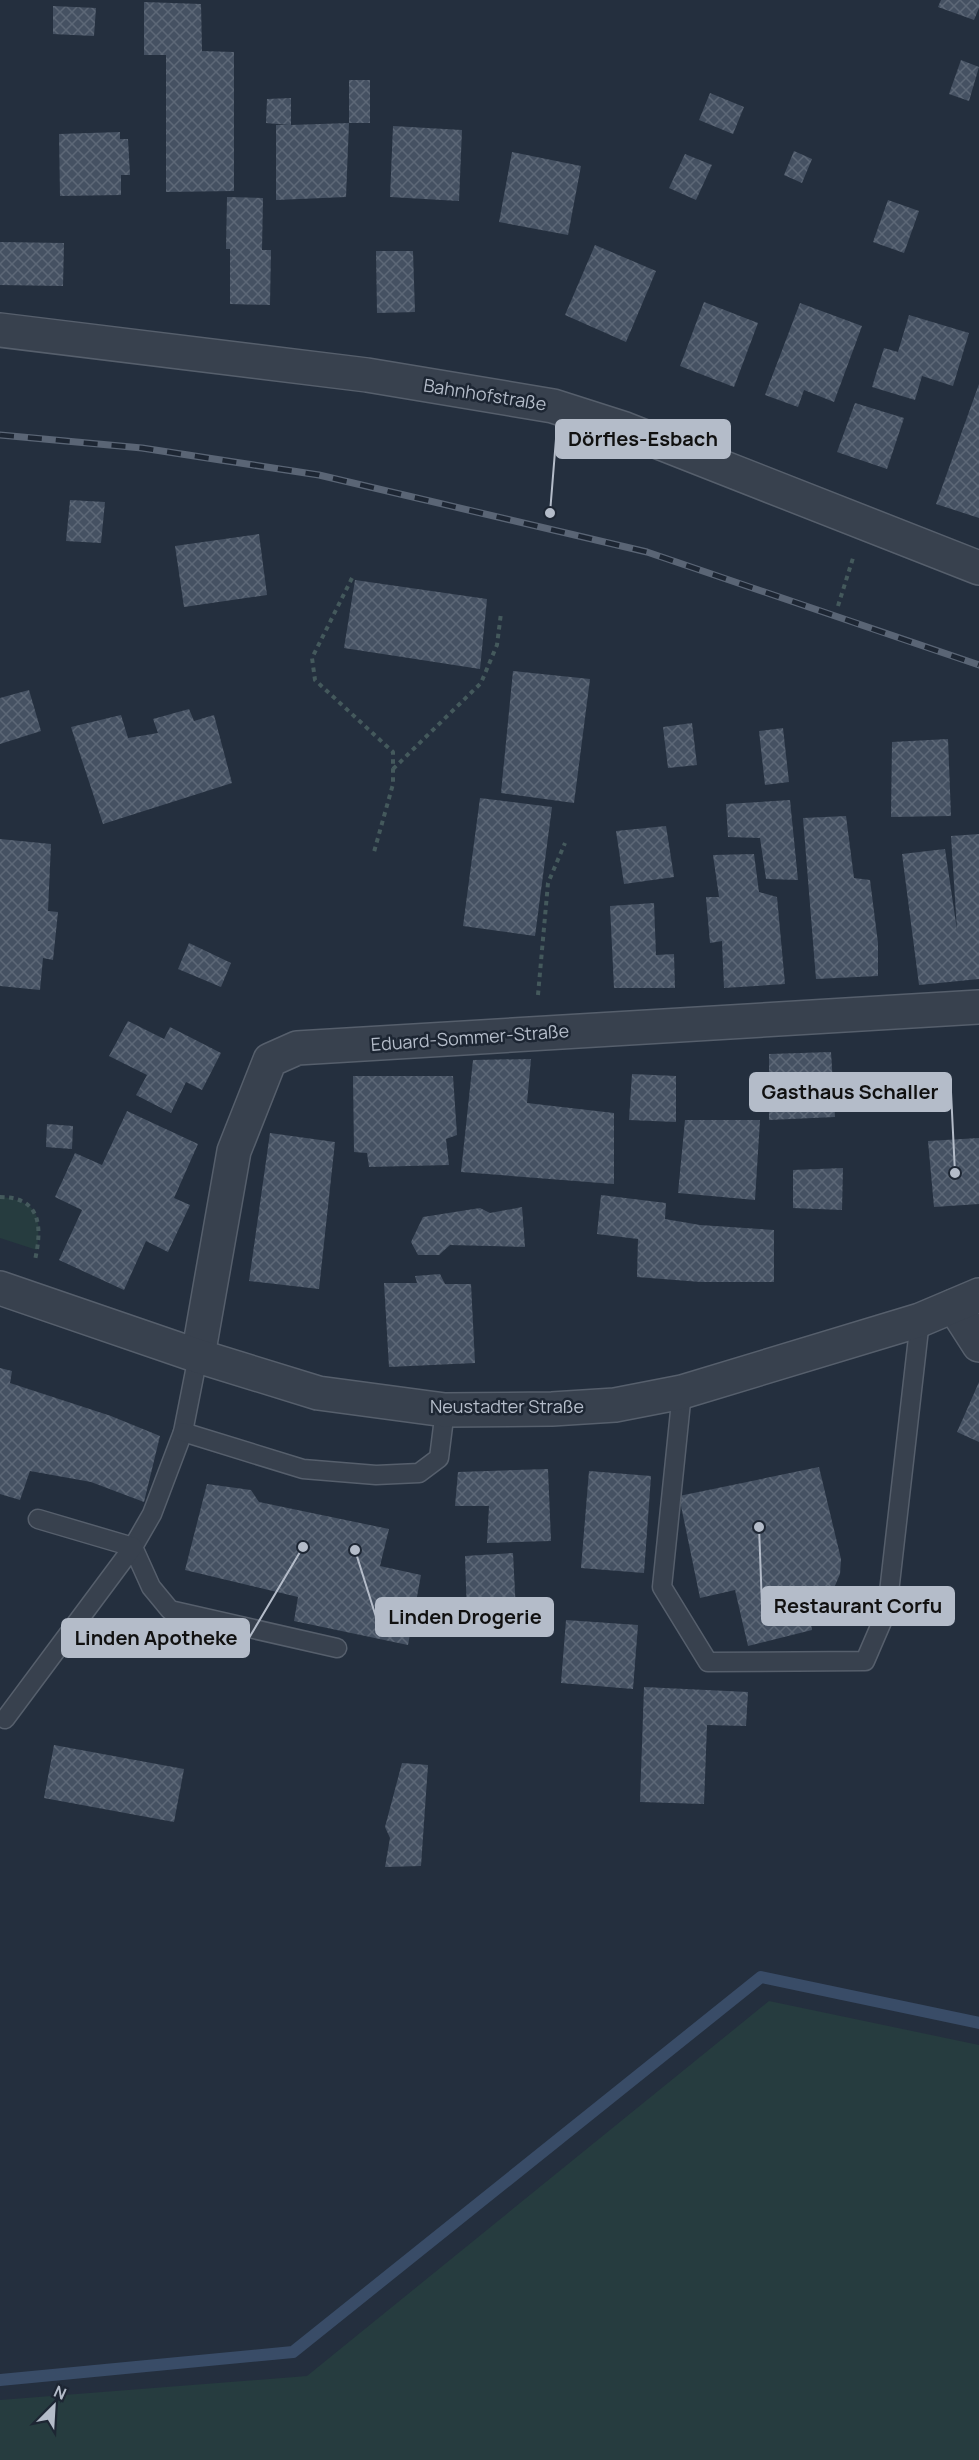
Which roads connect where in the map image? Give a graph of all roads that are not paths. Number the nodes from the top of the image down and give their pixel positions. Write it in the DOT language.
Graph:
graph roads {
  1 [pos="0,330"];
  2 [pos="979,568"];
  3 [pos="979,1007"];
  4 [pos="14,1292"];
  5 [pos="967,1301"];
  6 [pos="920,1320"];
  7 [pos="979,1345"];
  8 [pos="198,1356"];
  9 [pos="682,1392"];
  10 [pos="445,1410"];
  11 [pos="183,1432"];
  12 [pos="38,1519"];
  13 [pos="133,1547"];
  14 [pos="337,1648"];
  15 [pos="4,1719"];
  1 -- 2 [label="street, Bahnhofstraße"];
  3 -- 8 [label="street, Eduard-Sommer-Straße"];
  4 -- 8 [label="street, Neustadter Straße"];
  5 -- 6 [label="street, Neustadter Straße"];
  5 -- 7 [label="street"];
  6 -- 9 [label="street, Neustadter Straße"];
  6 -- 9 [label="lane"];
  8 -- 10 [label="street, Neustadter Straße"];
  8 -- 11 [label="lane"];
  9 -- 10 [label="street, Neustadter Straße"];
  10 -- 11 [label="lane"];
  11 -- 13 [label="lane"];
  12 -- 13 [label="lane"];
  13 -- 14 [label="lane"];
  13 -- 15 [label="lane"];
}
